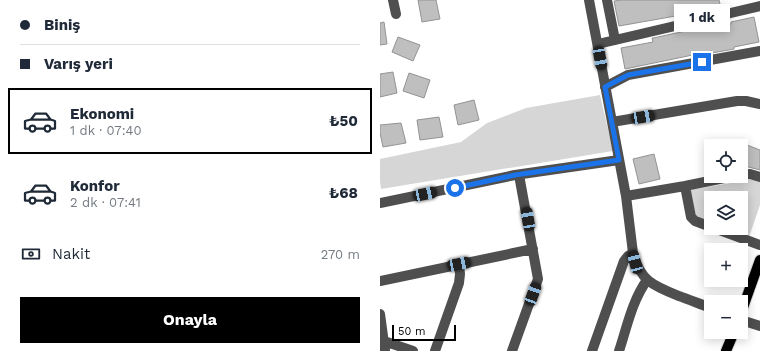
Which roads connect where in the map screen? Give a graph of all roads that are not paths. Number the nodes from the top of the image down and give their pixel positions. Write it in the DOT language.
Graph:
graph roads {
  1 [pos="393,0"];
  2 [pos="589,0"];
  3 [pos="607,0"];
  4 [pos="760,6"];
  5 [pos="396,14"];
  6 [pos="615,40"];
  7 [pos="598,44"];
  8 [pos="760,51"];
  9 [pos="605,87"];
  10 [pos="760,104"];
  11 [pos="612,122"];
  12 [pos="619,160"];
  13 [pos="748,174"];
  14 [pos="520,175"];
  15 [pos="760,177"];
  16 [pos="704,182"];
  17 [pos="684,186"];
  18 [pos="626,196"];
  19 [pos="380,204"];
  20 [pos="704,224"];
  21 [pos="733,235"];
  22 [pos="760,245"];
  23 [pos="533,249"];
  24 [pos="633,253"];
  25 [pos="760,260"];
  26 [pos="459,264"];
  27 [pos="647,280"];
  28 [pos="380,281"];
  29 [pos="747,295"];
  30 [pos="704,305"];
  31 [pos="380,314"];
  32 [pos="748,322"];
  33 [pos="760,326"];
  34 [pos="731,339"];
  35 [pos="384,346"];
  36 [pos="413,351"];
  37 [pos="435,351"];
  38 [pos="512,351"];
  39 [pos="592,351"];
  40 [pos="619,351"];
  41 [pos="726,351"];
  1 -- 5 [label="street"];
  2 -- 7 [label="street"];
  3 -- 6 [label="street"];
  4 -- 6 [label="street"];
  6 -- 7 [label="street"];
  7 -- 9 [label="street"];
  8 -- 9 [label="street"];
  9 -- 11 [label="street"];
  10 -- 11 [label="street"];
  11 -- 12 [label="street"];
  12 -- 14 [label="street"];
  12 -- 18 [label="street"];
  13 -- 15 [label="street"];
  14 -- 19 [label="street"];
  14 -- 23 [label="street"];
  16 -- 17 [label="street"];
  17 -- 18 [label="street"];
  17 -- 20 [label="street"];
  18 -- 24 [label="street"];
  21 -- 22 [label="street"];
  23 -- 26 [label="street"];
  23 -- 38 [label="street"];
  24 -- 27 [label="street"];
  24 -- 39 [label="street"];
  25 -- 29 [label="main road"];
  26 -- 28 [label="street"];
  26 -- 37 [label="street"];
  27 -- 30 [label="street"];
  27 -- 40 [label="street"];
  31 -- 35 [label="street"];
  32 -- 33 [label="street"];
  34 -- 41 [label="main road"];
  35 -- 36 [label="street"];
}
